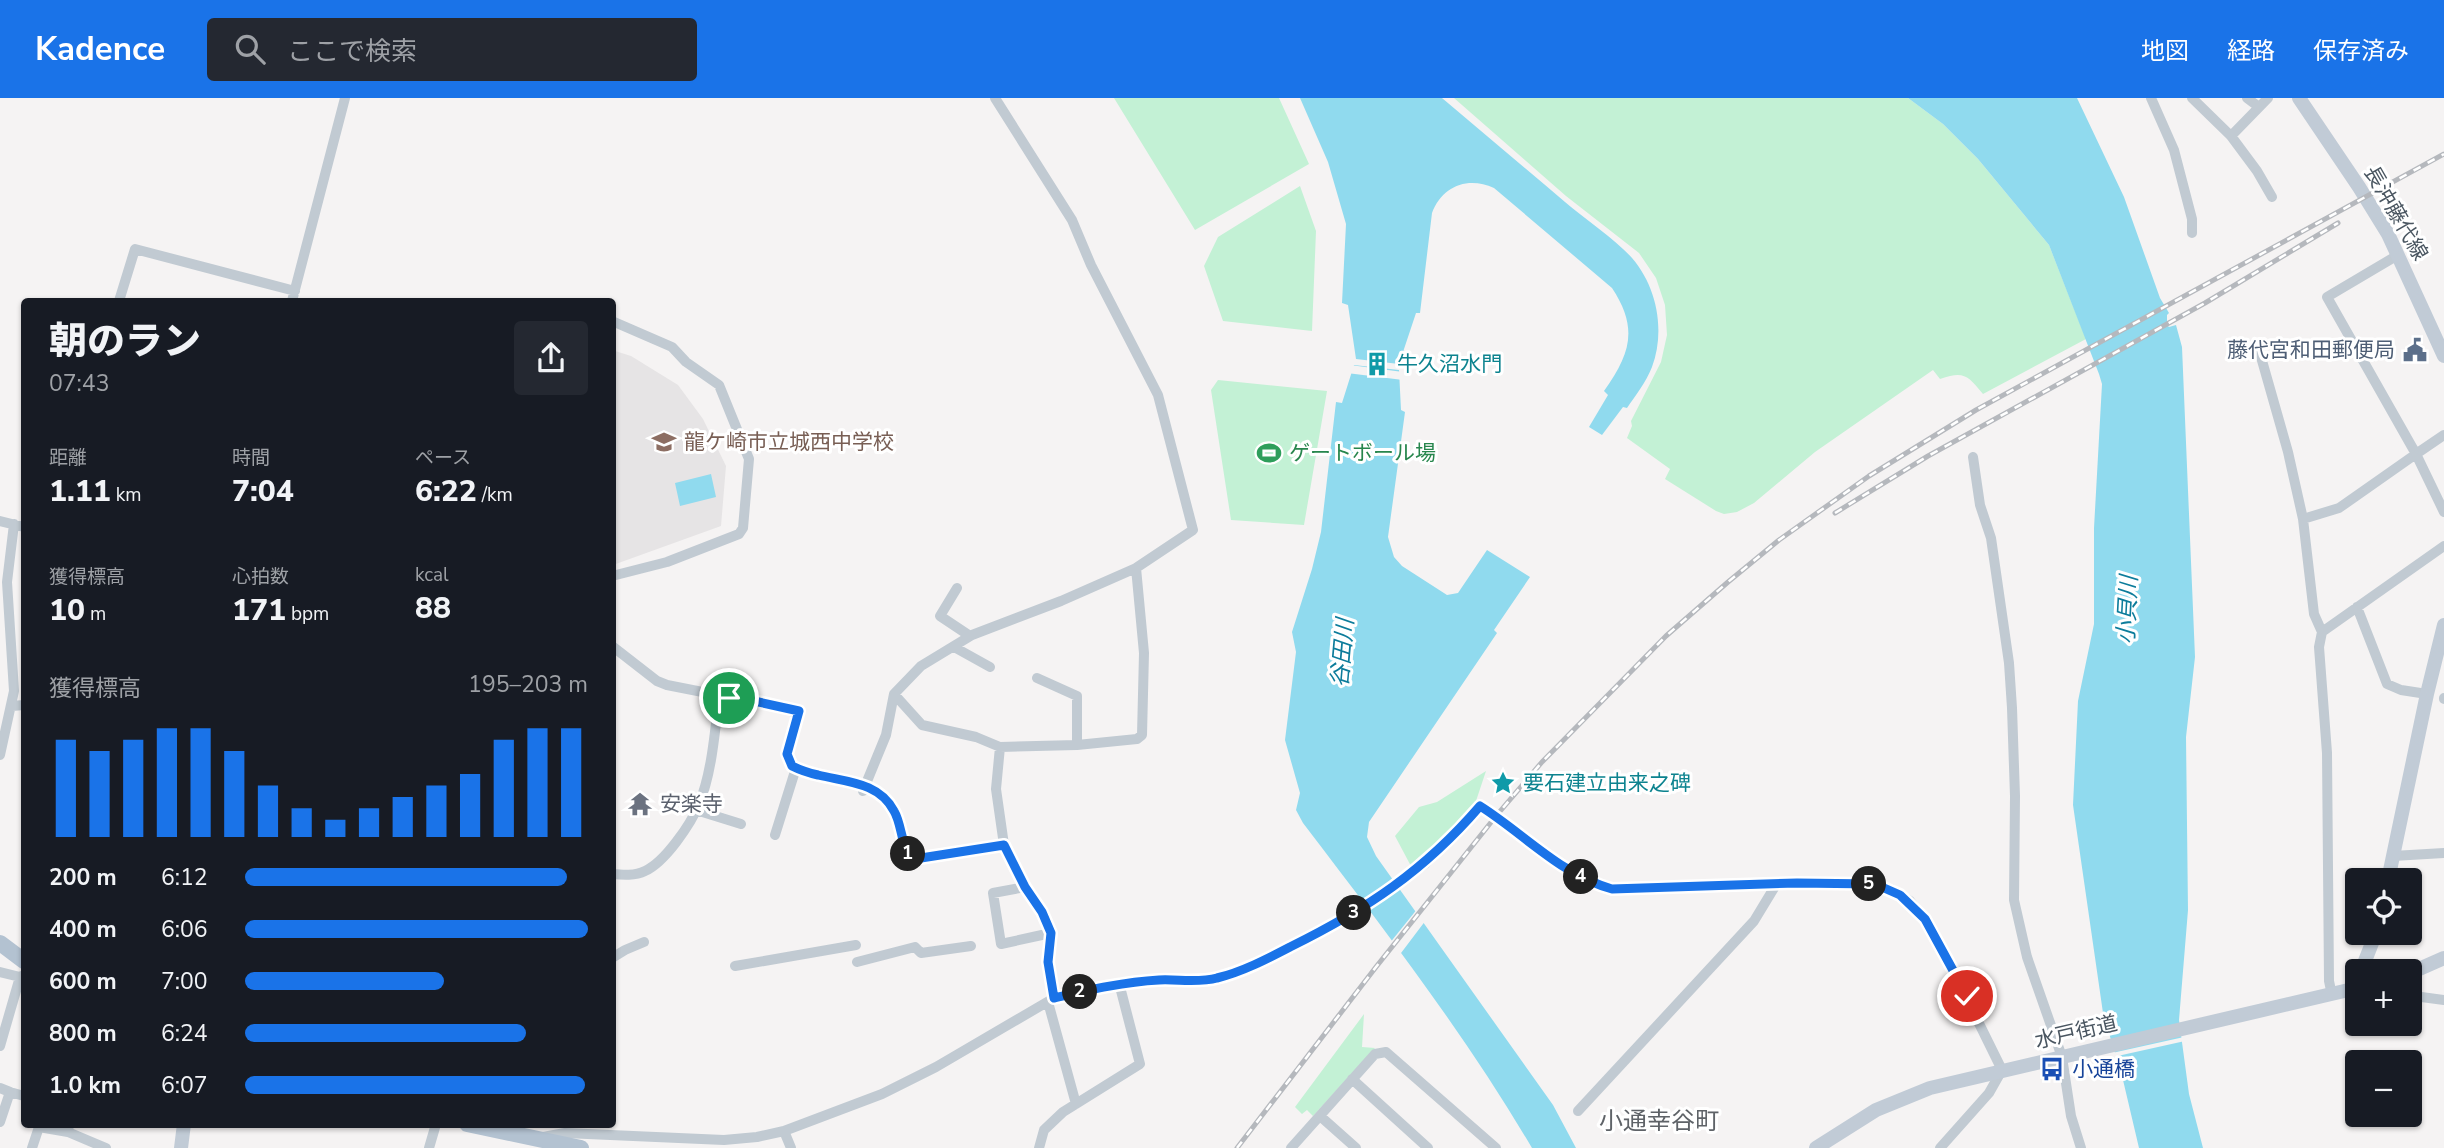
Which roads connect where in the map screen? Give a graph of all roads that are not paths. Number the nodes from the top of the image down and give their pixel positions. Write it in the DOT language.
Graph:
graph roads {
  1 [pos="345,98"];
  2 [pos="995,98"];
  3 [pos="2151,98"];
  4 [pos="2192,98"];
  5 [pos="2247,98"];
  6 [pos="2269,98"];
  7 [pos="2299,98"];
  8 [pos="2259,107"];
  9 [pos="2231,136"];
  10 [pos="2272,197"];
  11 [pos="2192,233"];
  12 [pos="2398,255"];
  13 [pos="294,296"];
  14 [pos="121,298"];
  15 [pos="616,323"];
  16 [pos="2441,340"];
  17 [pos="2259,350"];
  18 [pos="2444,356"];
  19 [pos="2444,435"];
  20 [pos="2416,454"];
  21 [pos="1973,457"];
  22 [pos="2444,512"];
  23 [pos="2303,519"];
  24 [pos="0,521"];
  25 [pos="19,526"];
  26 [pos="2444,546"];
  27 [pos="1136,568"];
  28 [pos="616,575"];
  29 [pos="957,588"];
  30 [pos="4,592"];
  31 [pos="2357,607"];
  32 [pos="2444,625"];
  33 [pos="2322,632"];
  34 [pos="970,636"];
  35 [pos="954,647"];
  36 [pos="616,649"];
  37 [pos="990,667"];
  38 [pos="1037,678"];
  39 [pos="894,694"];
  40 [pos="2427,694"];
  41 [pos="719,697"];
  42 [pos="21,705"];
  43 [pos="12,706"];
  44 [pos="1077,745"];
  45 [pos="1000,747"];
  46 [pos="0,755"];
  47 [pos="796,768"];
  48 [pos="864,788"];
  49 [pos="696,810"];
  50 [pos="741,824"];
  51 [pos="775,835"];
  52 [pos="1004,845"];
  53 [pos="2444,853"];
  54 [pos="2393,856"];
  55 [pos="2390,868"];
  56 [pos="616,874"];
  57 [pos="1777,883"];
  58 [pos="1025,887"];
  59 [pos="1051,933"];
  60 [pos="644,942"];
  61 [pos="0,943"];
  62 [pos="856,945"];
  63 [pos="971,946"];
  64 [pos="616,956"];
  65 [pos="2444,958"];
  66 [pos="857,962"];
  67 [pos="735,966"];
  68 [pos="2422,968"];
  69 [pos="21,969"];
  70 [pos="21,971"];
  71 [pos="0,972"];
  72 [pos="21,978"];
  73 [pos="1119,983"];
  74 [pos="2345,991"];
  75 [pos="2332,995"];
  76 [pos="2422,997"];
  77 [pos="2444,999"];
  78 [pos="1051,1000"];
  79 [pos="0,1046"];
  80 [pos="2062,1057"];
  81 [pos="2002,1070"];
  82 [pos="1352,1079"];
  83 [pos="5,1090"];
  84 [pos="1076,1104"];
  85 [pos="1578,1111"];
  86 [pos="1320,1116"];
  87 [pos="0,1122"];
  88 [pos="39,1128"];
  89 [pos="69,1128"];
  90 [pos="184,1128"];
  91 [pos="435,1128"];
  92 [pos="487,1128"];
  93 [pos="784,1131"];
  94 [pos="536,1138"];
  95 [pos="32,1148"];
  96 [pos="106,1148"];
  97 [pos="181,1148"];
  98 [pos="429,1148"];
  99 [pos="581,1148"];
  100 [pos="791,1148"];
  101 [pos="1039,1148"];
  102 [pos="1291,1148"];
  103 [pos="1356,1148"];
  104 [pos="1428,1148"];
  105 [pos="1496,1148"];
  106 [pos="1816,1148"];
  107 [pos="1940,1148"];
  108 [pos="2081,1148"];
  1 -- 13 [label="street"];
  2 -- 27 [label="street"];
  3 -- 11 [label="street"];
  4 -- 9 [label="street"];
  5 -- 8 [label="street"];
  6 -- 8 [label="street"];
  7 -- 12 [label="main road, 長沖藤代線"];
  8 -- 9 [label="street"];
  9 -- 10 [label="street"];
  12 -- 16 [label="main road, 長沖藤代線"];
  12 -- 20 [label="street"];
  13 -- 14 [label="street"];
  15 -- 28 [label="street"];
  16 -- 18 [label="main road, 長沖藤代線"];
  17 -- 23 [label="street"];
  19 -- 20 [label="street"];
  20 -- 22 [label="street"];
  20 -- 23 [label="street"];
  21 -- 80 [label="street"];
  23 -- 33 [label="street"];
  24 -- 25 [label="street"];
  25 -- 30 [label="street"];
  26 -- 31 [label="street"];
  27 -- 34 [label="street"];
  27 -- 44 [label="street"];
  29 -- 34 [label="street"];
  30 -- 43 [label="street"];
  31 -- 33 [label="street"];
  31 -- 40 [label="street"];
  32 -- 40 [label="main road"];
  33 -- 75 [label="street"];
  34 -- 35 [label="street"];
  35 -- 37 [label="street"];
  35 -- 39 [label="street"];
  36 -- 41 [label="street"];
  38 -- 44 [label="street"];
  39 -- 45 [label="street"];
  39 -- 48 [label="street"];
  40 -- 54 [label="main road"];
  41 -- 47 [label="street"];
  41 -- 49 [label="street"];
  42 -- 43 [label="street"];
  43 -- 46 [label="street"];
  44 -- 45 [label="street"];
  45 -- 52 [label="street"];
  47 -- 48 [label="street"];
  47 -- 51 [label="street"];
  48 -- 52 [label="street"];
  49 -- 50 [label="street"];
  49 -- 56 [label="street"];
  52 -- 58 [label="street"];
  53 -- 54 [label="street"];
  54 -- 55 [label="main road"];
  57 -- 73 [label="street"];
  57 -- 81 [label="street"];
  57 -- 85 [label="street"];
  58 -- 59 [label="street"];
  58 -- 59 [label="street"];
  59 -- 78 [label="street"];
  60 -- 64 [label="street"];
  61 -- 69 [label="main road"];
  62 -- 67 [label="street"];
  63 -- 66 [label="street"];
  65 -- 68 [label="main road"];
  70 -- 71 [label="street"];
  72 -- 79 [label="street"];
  73 -- 78 [label="street"];
  73 -- 84 [label="street"];
  74 -- 75 [label="main road, 水戸街道"];
  75 -- 80 [label="main road, 水戸街道"];
  76 -- 77 [label="street"];
  78 -- 84 [label="street"];
  78 -- 93 [label="street"];
  80 -- 81 [label="main road, 水戸街道"];
  80 -- 108 [label="street"];
  81 -- 106 [label="main road, 水戸街道"];
  81 -- 107 [label="street"];
  82 -- 86 [label="street"];
  82 -- 104 [label="street"];
  82 -- 105 [label="street"];
  83 -- 87 [label="street"];
  84 -- 101 [label="street"];
  86 -- 102 [label="street"];
  86 -- 103 [label="street"];
  88 -- 95 [label="street"];
  89 -- 96 [label="street"];
  90 -- 97 [label="main road"];
  91 -- 98 [label="street"];
  92 -- 94 [label="main road"];
  93 -- 94 [label="street"];
  93 -- 100 [label="street"];
  94 -- 99 [label="main road"];
}
